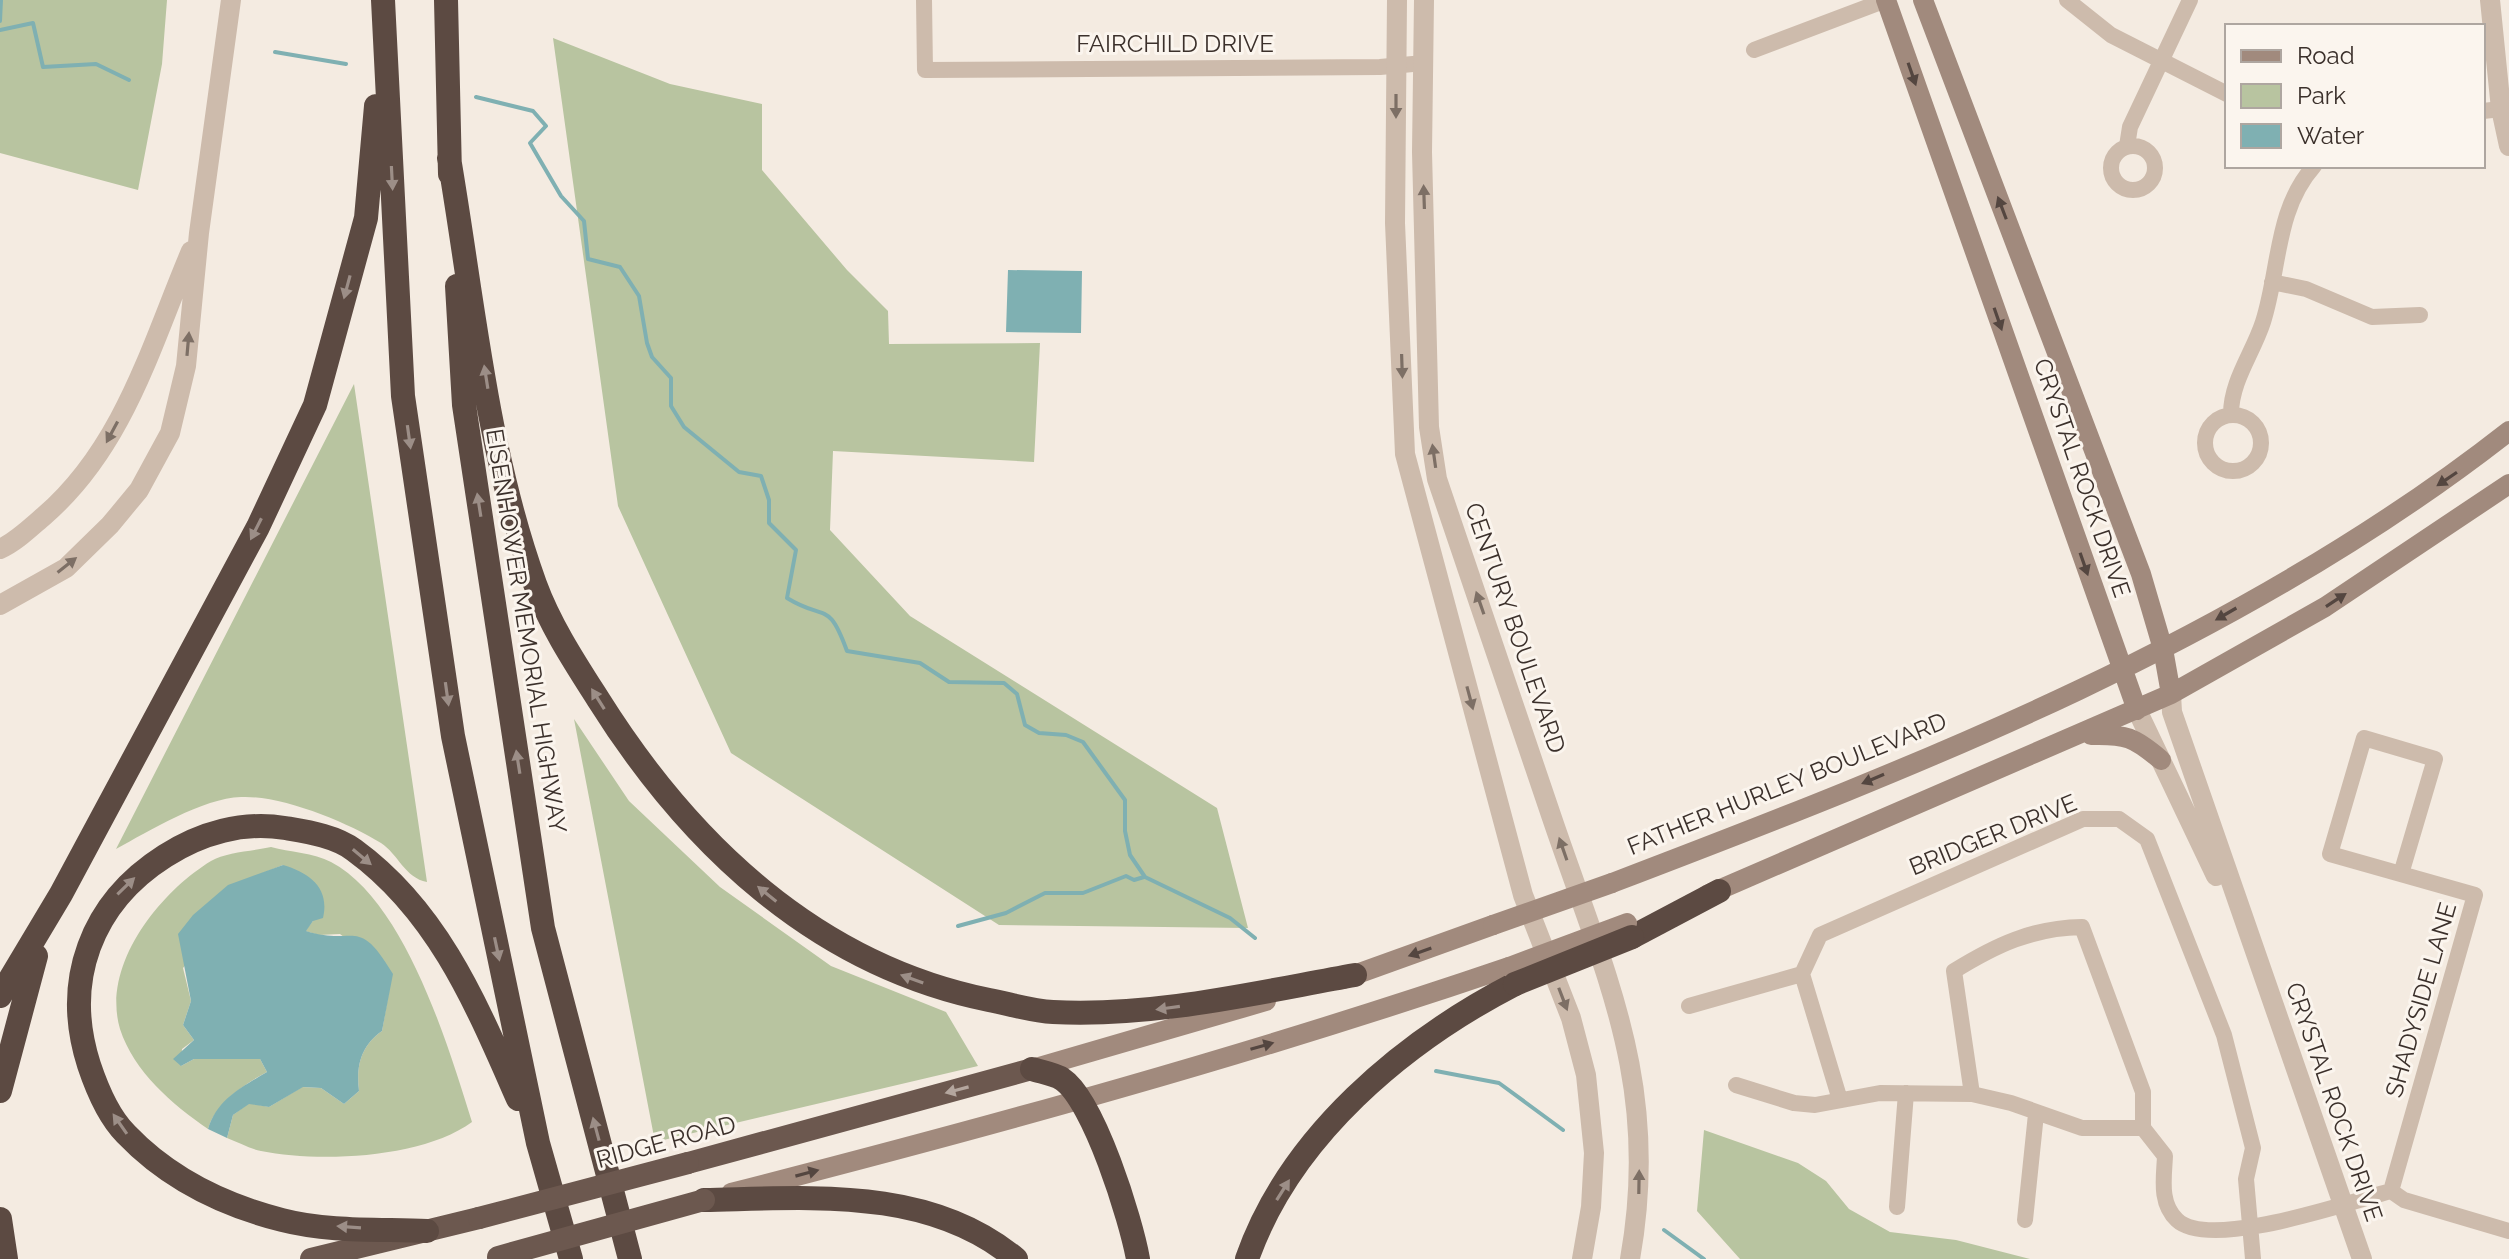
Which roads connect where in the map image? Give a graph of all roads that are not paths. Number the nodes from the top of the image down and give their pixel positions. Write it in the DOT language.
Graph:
graph roads {
  1 [pos="231,0"];
  2 [pos="446,0"];
  3 [pos="924,0"];
  4 [pos="1397,0"];
  5 [pos="1424,0"];
  6 [pos="1886,0"];
  7 [pos="1923,0"];
  8 [pos="2067,0"];
  9 [pos="2190,0"];
  10 [pos="2490,0"];
  11 [pos="383,8"];
  12 [pos="1754,50"];
  13 [pos="2159,59"];
  14 [pos="1424,63"];
  15 [pos="1396,66"];
  16 [pos="2225,93"];
  17 [pos="2492,110"];
  18 [pos="2127,146"];
  19 [pos="2509,146"];
  20 [pos="449,158"];
  21 [pos="2312,168"];
  22 [pos="199,233"];
  23 [pos="2272,282"];
  24 [pos="2420,315"];
  25 [pos="2231,414"];
  26 [pos="2509,431"];
  27 [pos="2509,484"];
  28 [pos="0,549"];
  29 [pos="0,605"];
  30 [pos="2163,649"];
  31 [pos="2121,671"];
  32 [pos="2171,694"];
  33 [pos="2137,710"];
  34 [pos="2083,735"];
  35 [pos="2161,760"];
  36 [pos="2401,874"];
  37 [pos="1719,891"];
  38 [pos="61,894"];
  39 [pos="2257,961"];
  40 [pos="1802,974"];
  41 [pos="1355,975"];
  42 [pos="1512,976"];
  43 [pos="0,996"];
  44 [pos="1689,1006"];
  45 [pos="1032,1069"];
  46 [pos="1736,1085"];
  47 [pos="0,1091"];
  48 [pos="1906,1093"];
  49 [pos="1972,1094"];
  50 [pos="1080,1099"];
  51 [pos="1840,1100"];
  52 [pos="2036,1114"];
  53 [pos="2143,1128"];
  54 [pos="538,1143"];
  55 [pos="2391,1191"];
  56 [pos="704,1200"];
  57 [pos="2343,1204"];
  58 [pos="1897,1207"];
  59 [pos="0,1219"];
  60 [pos="2025,1220"];
  61 [pos="2251,1227"];
  62 [pos="427,1231"];
  63 [pos="2509,1231"];
  64 [pos="494,1258"];
  65 [pos="6,1259"];
  66 [pos="311,1259"];
  67 [pos="571,1259"];
  68 [pos="630,1259"];
  69 [pos="1016,1259"];
  70 [pos="1138,1259"];
  71 [pos="1247,1259"];
  72 [pos="1582,1259"];
  73 [pos="1630,1259"];
  74 [pos="2253,1259"];
  75 [pos="2362,1259"];
  1 -- 22 [label="street"];
  2 -- 20 [label="highway, EISENHOWER MEMORIAL HIGHWAY"];
  3 -- 15 [label="street, FAIRCHILD DRIVE"];
  4 -- 15 [label="street"];
  5 -- 14 [label="street, CENTURY BOULEVARD"];
  6 -- 12 [label="street"];
  6 -- 31 [label="main road, CRYSTAL ROCK DRIVE, one-way"];
  30 -- 7 [label="main road, CRYSTAL ROCK DRIVE, one-way"];
  8 -- 13 [label="street"];
  9 -- 13 [label="street"];
  10 -- 17 [label="street"];
  11 -- 38 [label="highway, one-way"];
  11 -- 54 [label="highway, one-way"];
  13 -- 16 [label="street"];
  13 -- 18 [label="street"];
  14 -- 15 [label="street, FAIRCHILD DRIVE"];
  73 -- 14 [label="street, CENTURY BOULEVARD, one-way"];
  15 -- 72 [label="street, one-way"];
  17 -- 19 [label="street"];
  41 -- 20 [label="highway, one-way"];
  68 -- 20 [label="highway, EISENHOWER MEMORIAL HIGHWAY, one-way"];
  21 -- 23 [label="street"];
  22 -- 28 [label="street, one-way"];
  29 -- 22 [label="street, one-way"];
  23 -- 24 [label="street"];
  23 -- 25 [label="street"];
  26 -- 30 [label="main road, FATHER HURLEY BOULEVARD, one-way"];
  32 -- 27 [label="main road, one-way"];
  30 -- 31 [label="main road, FATHER HURLEY BOULEVARD"];
  30 -- 32 [label="main road, CRYSTAL ROCK DRIVE"];
  31 -- 33 [label="main road, CRYSTAL ROCK DRIVE"];
  31 -- 41 [label="main road, FATHER HURLEY BOULEVARD, one-way, bridge"];
  32 -- 33 [label="main road"];
  32 -- 39 [label="street, CRYSTAL ROCK DRIVE"];
  33 -- 34 [label="main road"];
  33 -- 35 [label="street, CRYSTAL ROCK DRIVE"];
  34 -- 35 [label="main road"];
  34 -- 37 [label="main road"];
  35 -- 39 [label="street, CRYSTAL ROCK DRIVE"];
  36 -- 36 [label="street, SHADYSIDE LANE"];
  36 -- 55 [label="street, SHADYSIDE LANE"];
  37 -- 42 [label="highway, bridge"];
  38 -- 43 [label="highway"];
  38 -- 47 [label="highway"];
  39 -- 57 [label="street, CRYSTAL ROCK DRIVE"];
  40 -- 44 [label="street"];
  40 -- 51 [label="street"];
  40 -- 61 [label="street, BRIDGER DRIVE"];
  41 -- 45 [label="main road, FATHER HURLEY BOULEVARD"];
  50 -- 42 [label="main road, one-way"];
  71 -- 42 [label="highway, one-way"];
  45 -- 50 [label="highway"];
  45 -- 62 [label="highway, RIDGE ROAD, one-way, bridge"];
  46 -- 51 [label="street"];
  48 -- 49 [label="street"];
  48 -- 51 [label="street"];
  48 -- 58 [label="street"];
  49 -- 52 [label="street"];
  49 -- 53 [label="street"];
  56 -- 50 [label="main road, one-way"];
  50 -- 70 [label="highway"];
  52 -- 53 [label="street"];
  52 -- 60 [label="street"];
  53 -- 61 [label="street"];
  62 -- 54 [label="highway, one-way"];
  54 -- 67 [label="highway"];
  55 -- 57 [label="street"];
  55 -- 63 [label="street"];
  56 -- 64 [label="highway, bridge"];
  56 -- 69 [label="highway"];
  57 -- 61 [label="street"];
  57 -- 75 [label="street, CRYSTAL ROCK DRIVE"];
  59 -- 65 [label="highway"];
  61 -- 74 [label="street, BRIDGER DRIVE"];
  62 -- 66 [label="highway, RIDGE ROAD"];
}
